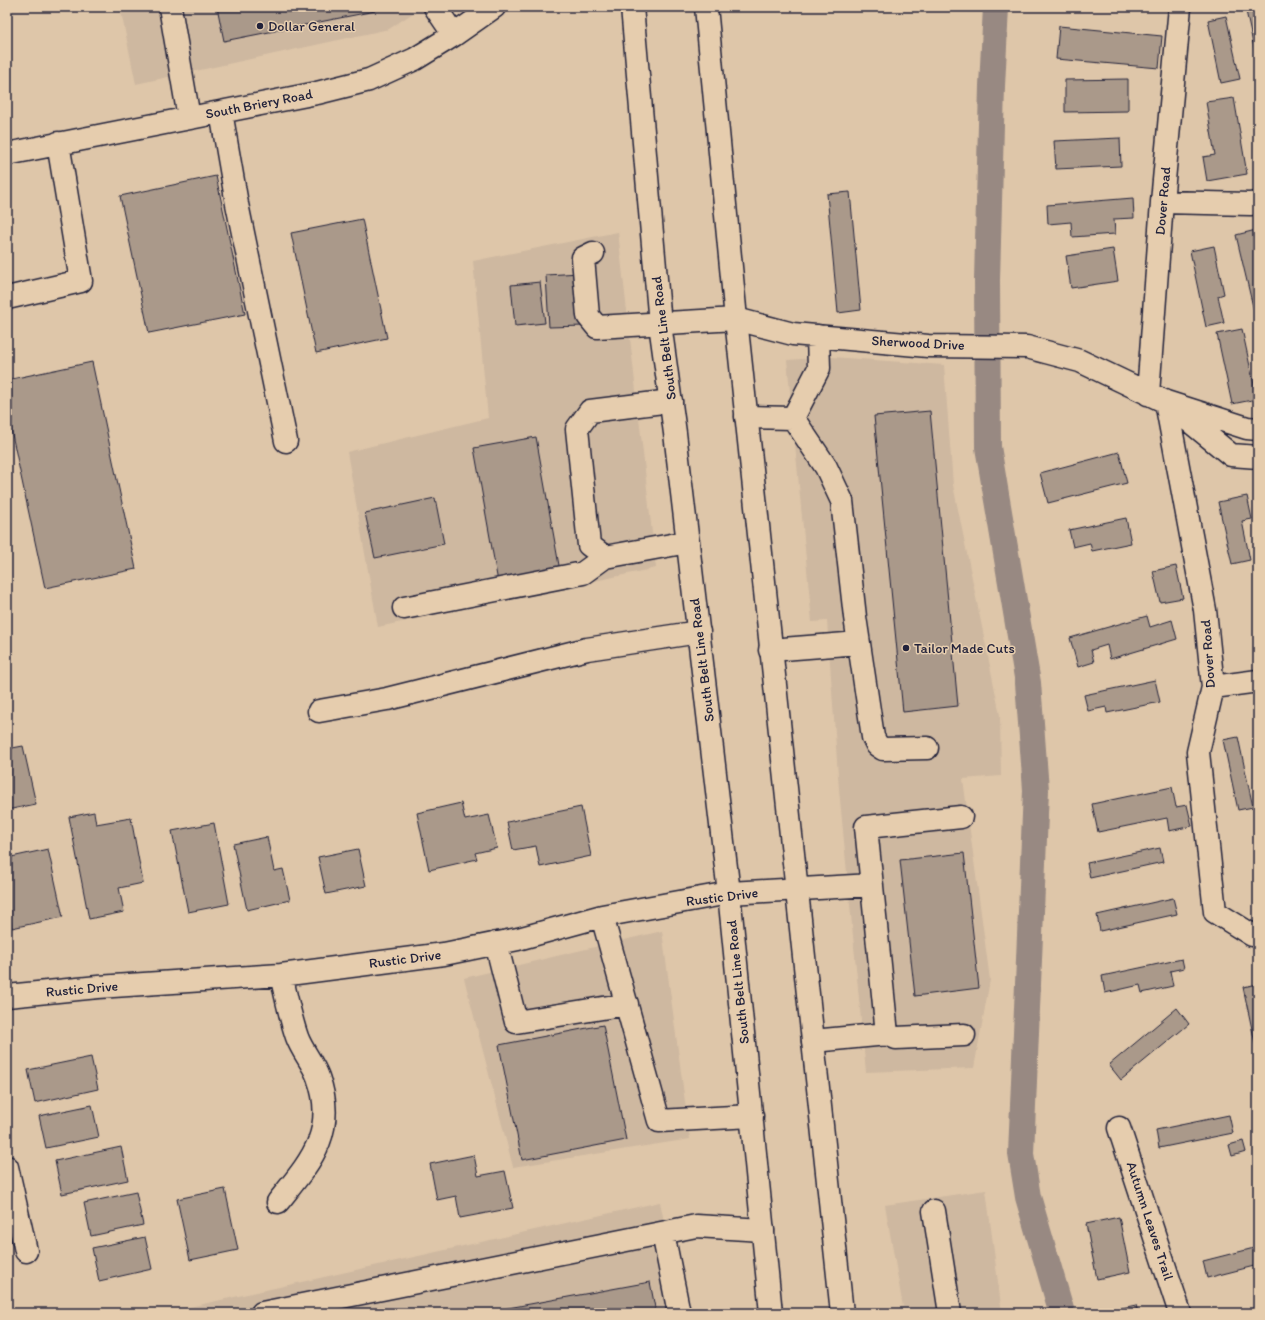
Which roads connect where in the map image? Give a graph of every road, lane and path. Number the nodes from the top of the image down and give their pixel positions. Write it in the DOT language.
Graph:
graph roads {
  1 [pos="170,7"];
  2 [pos="435,7"];
  3 [pos="494,7"];
  4 [pos="632,7"];
  5 [pos="706,7"];
  6 [pos="1180,7"];
  7 [pos="454,35"];
  8 [pos="221,112"];
  9 [pos="189,118"];
  10 [pos="58,143"];
  11 [pos="7,154"];
  12 [pos="1162,202"];
  13 [pos="1258,203"];
  14 [pos="593,253"];
  15 [pos="7,298"];
  16 [pos="736,319"];
  17 [pos="660,324"];
  18 [pos="818,336"];
  19 [pos="1157,398"];
  20 [pos="671,401"];
  21 [pos="746,417"];
  22 [pos="793,418"];
  23 [pos="1258,429"];
  24 [pos="286,441"];
  25 [pos="1258,457"];
  26 [pos="688,542"];
  27 [pos="605,557"];
  28 [pos="404,608"];
  29 [pos="699,632"];
  30 [pos="859,643"];
  31 [pos="770,650"];
  32 [pos="1258,680"];
  33 [pos="1213,687"];
  34 [pos="319,710"];
  35 [pos="928,748"];
  36 [pos="961,816"];
  37 [pos="872,885"];
  38 [pos="797,889"];
  39 [pos="729,893"];
  40 [pos="602,916"];
  41 [pos="1255,934"];
  42 [pos="496,943"];
  43 [pos="281,975"];
  44 [pos="7,996"];
  45 [pos="626,1004"];
  46 [pos="887,1034"];
  47 [pos="964,1035"];
  48 [pos="813,1041"];
  49 [pos="752,1116"];
  50 [pos="1120,1128"];
  51 [pos="7,1167"];
  52 [pos="278,1202"];
  53 [pos="934,1211"];
  54 [pos="763,1230"];
  55 [pos="663,1233"];
  56 [pos="26,1251"];
  57 [pos="262,1313"];
  58 [pos="679,1313"];
  59 [pos="772,1313"];
  60 [pos="842,1313"];
  61 [pos="950,1313"];
  62 [pos="1180,1313"];
  1 -- 9 [label="street"];
  2 -- 7 [label="street"];
  3 -- 7 [label="street, South Briery Road"];
  4 -- 17 [label="street, South Belt Line Road"];
  5 -- 16 [label="street"];
  6 -- 12 [label="street, Dover Road"];
  7 -- 8 [label="street, South Briery Road"];
  8 -- 9 [label="street, South Briery Road"];
  8 -- 24 [label="street"];
  9 -- 10 [label="street, South Briery Road"];
  10 -- 11 [label="street, South Briery Road"];
  10 -- 15 [label="street"];
  12 -- 13 [label="street"];
  12 -- 19 [label="street, Dover Road"];
  14 -- 17 [label="street, Sherwood Drive"];
  16 -- 17 [label="street, Sherwood Drive"];
  16 -- 18 [label="street, Sherwood Drive"];
  16 -- 21 [label="street"];
  17 -- 20 [label="street, South Belt Line Road"];
  18 -- 19 [label="street, Sherwood Drive"];
  18 -- 22 [label="street"];
  19 -- 23 [label="street, Sherwood Drive"];
  19 -- 25 [label="street, Sherwood Drive"];
  19 -- 33 [label="street, Dover Road"];
  20 -- 26 [label="street, South Belt Line Road"];
  20 -- 27 [label="street"];
  21 -- 22 [label="street"];
  21 -- 31 [label="street"];
  22 -- 30 [label="street"];
  26 -- 27 [label="street"];
  26 -- 29 [label="street, South Belt Line Road"];
  27 -- 28 [label="street"];
  29 -- 34 [label="street"];
  29 -- 39 [label="street, South Belt Line Road"];
  30 -- 31 [label="street"];
  30 -- 35 [label="street"];
  31 -- 38 [label="street"];
  32 -- 33 [label="street"];
  33 -- 41 [label="street, Dover Road"];
  36 -- 37 [label="street"];
  37 -- 38 [label="street, Rustic Drive"];
  37 -- 46 [label="street"];
  38 -- 39 [label="street, Rustic Drive"];
  38 -- 48 [label="street"];
  39 -- 40 [label="street, Rustic Drive"];
  39 -- 49 [label="street, South Belt Line Road"];
  40 -- 42 [label="street, Rustic Drive"];
  40 -- 45 [label="street"];
  42 -- 43 [label="street, Rustic Drive"];
  42 -- 45 [label="street"];
  43 -- 44 [label="street, Rustic Drive"];
  43 -- 52 [label="street"];
  45 -- 49 [label="street"];
  46 -- 47 [label="street"];
  46 -- 48 [label="street"];
  48 -- 60 [label="street"];
  49 -- 54 [label="street, South Belt Line Road"];
  50 -- 62 [label="street, Autumn Leaves Trail"];
  51 -- 56 [label="street"];
  53 -- 61 [label="street"];
  54 -- 55 [label="street"];
  54 -- 59 [label="street, South Belt Line Road"];
  55 -- 57 [label="street"];
  55 -- 58 [label="street"];
}
